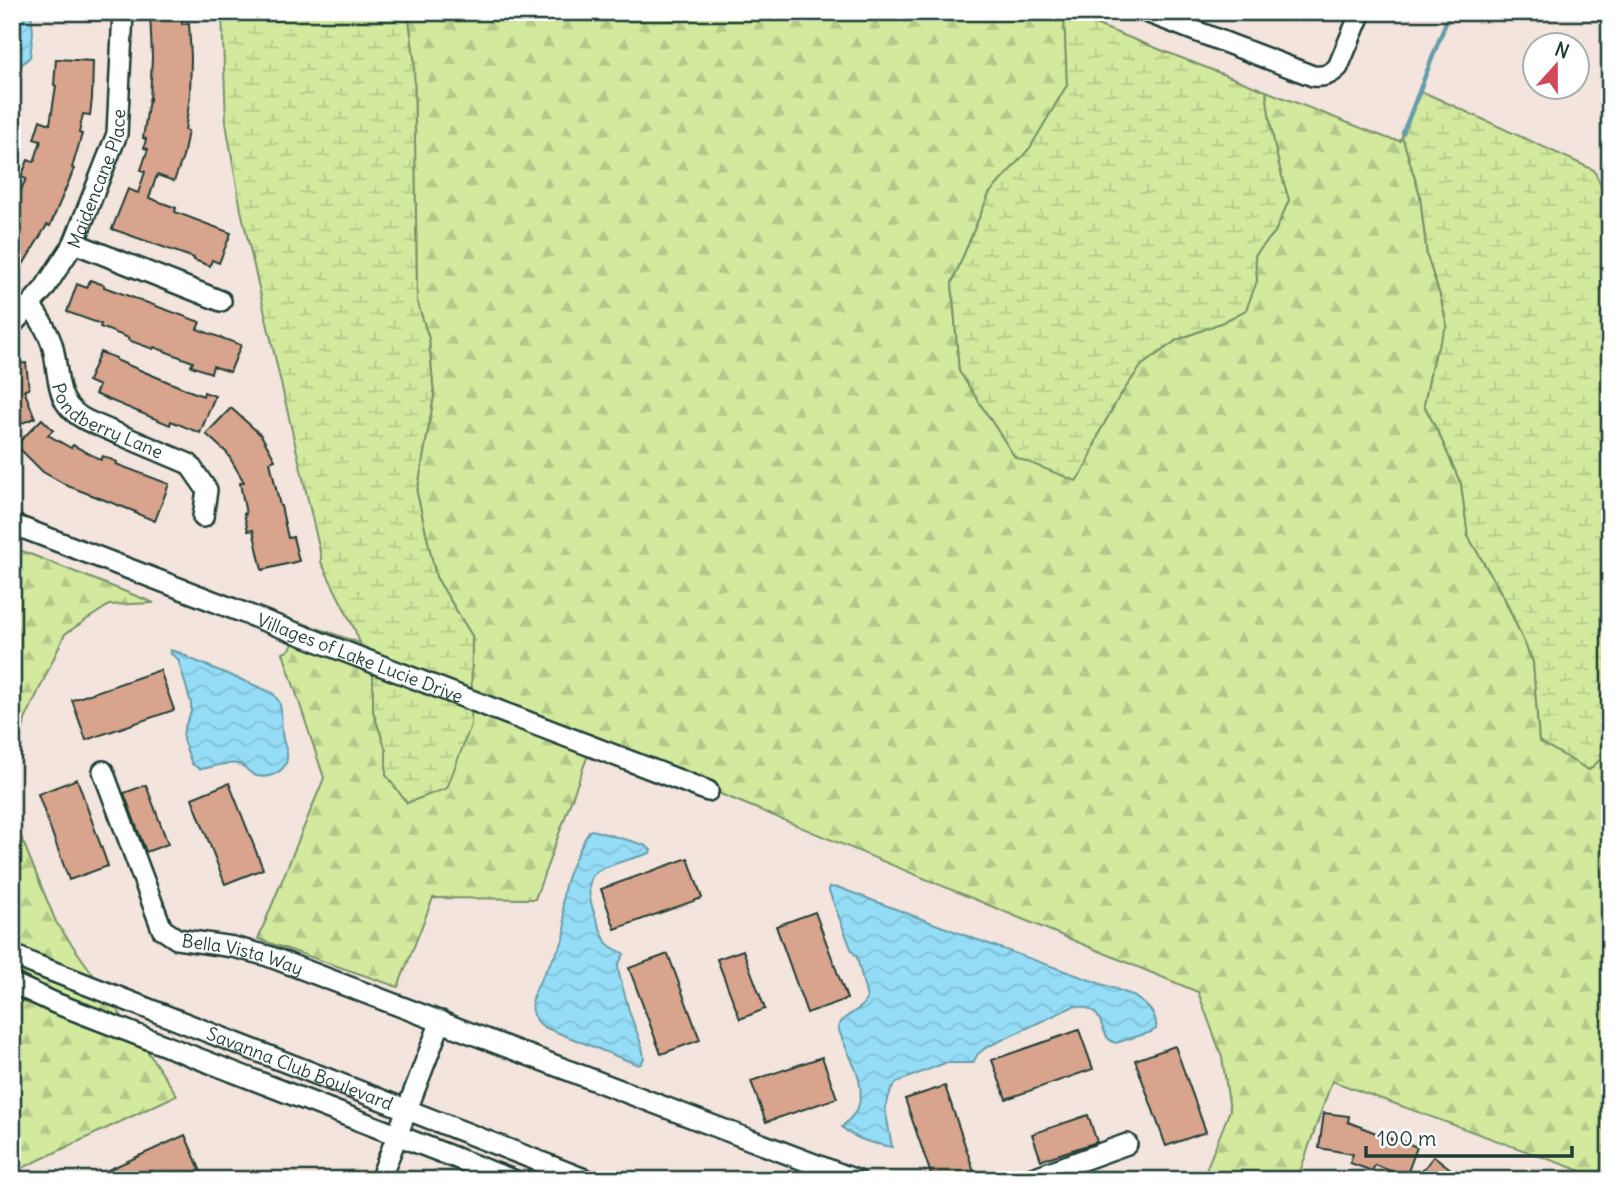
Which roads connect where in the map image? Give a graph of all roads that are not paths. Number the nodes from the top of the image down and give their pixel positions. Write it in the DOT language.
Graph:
graph roads {
  1 [pos="123,12"];
  2 [pos="1146,12"];
  3 [pos="1361,12"];
  4 [pos="74,243"];
  5 [pos="221,301"];
  6 [pos="30,305"];
  7 [pos="12,325"];
  8 [pos="203,517"];
  9 [pos="12,524"];
  10 [pos="103,771"];
  11 [pos="708,791"];
  12 [pos="12,954"];
  13 [pos="12,983"];
  14 [pos="440,1021"];
  15 [pos="407,1110"];
  16 [pos="397,1135"];
  17 [pos="1127,1144"];
  18 [pos="380,1180"];
  19 [pos="513,1180"];
  20 [pos="587,1180"];
  21 [pos="856,1180"];
  22 [pos="1027,1180"];
  1 -- 4 [label="street, Maidencane Place"];
  2 -- 3 [label="street"];
  4 -- 5 [label="street"];
  4 -- 6 [label="street, Maidencane Place"];
  6 -- 7 [label="street, Maidencane Place"];
  6 -- 8 [label="street, Pondberry Lane"];
  9 -- 11 [label="street, Villages of Lake Lucie Drive"];
  10 -- 14 [label="street, Bella Vista Way"];
  12 -- 15 [label="street, Savanna Club Boulevard"];
  13 -- 16 [label="street, Savanna Club Boulevard"];
  14 -- 15 [label="street"];
  14 -- 21 [label="street, Bella Vista Way"];
  15 -- 16 [label="street"];
  15 -- 20 [label="street, Savanna Club Boulevard"];
  16 -- 18 [label="street"];
  16 -- 19 [label="street, Savanna Club Boulevard"];
  17 -- 22 [label="street"];
}
